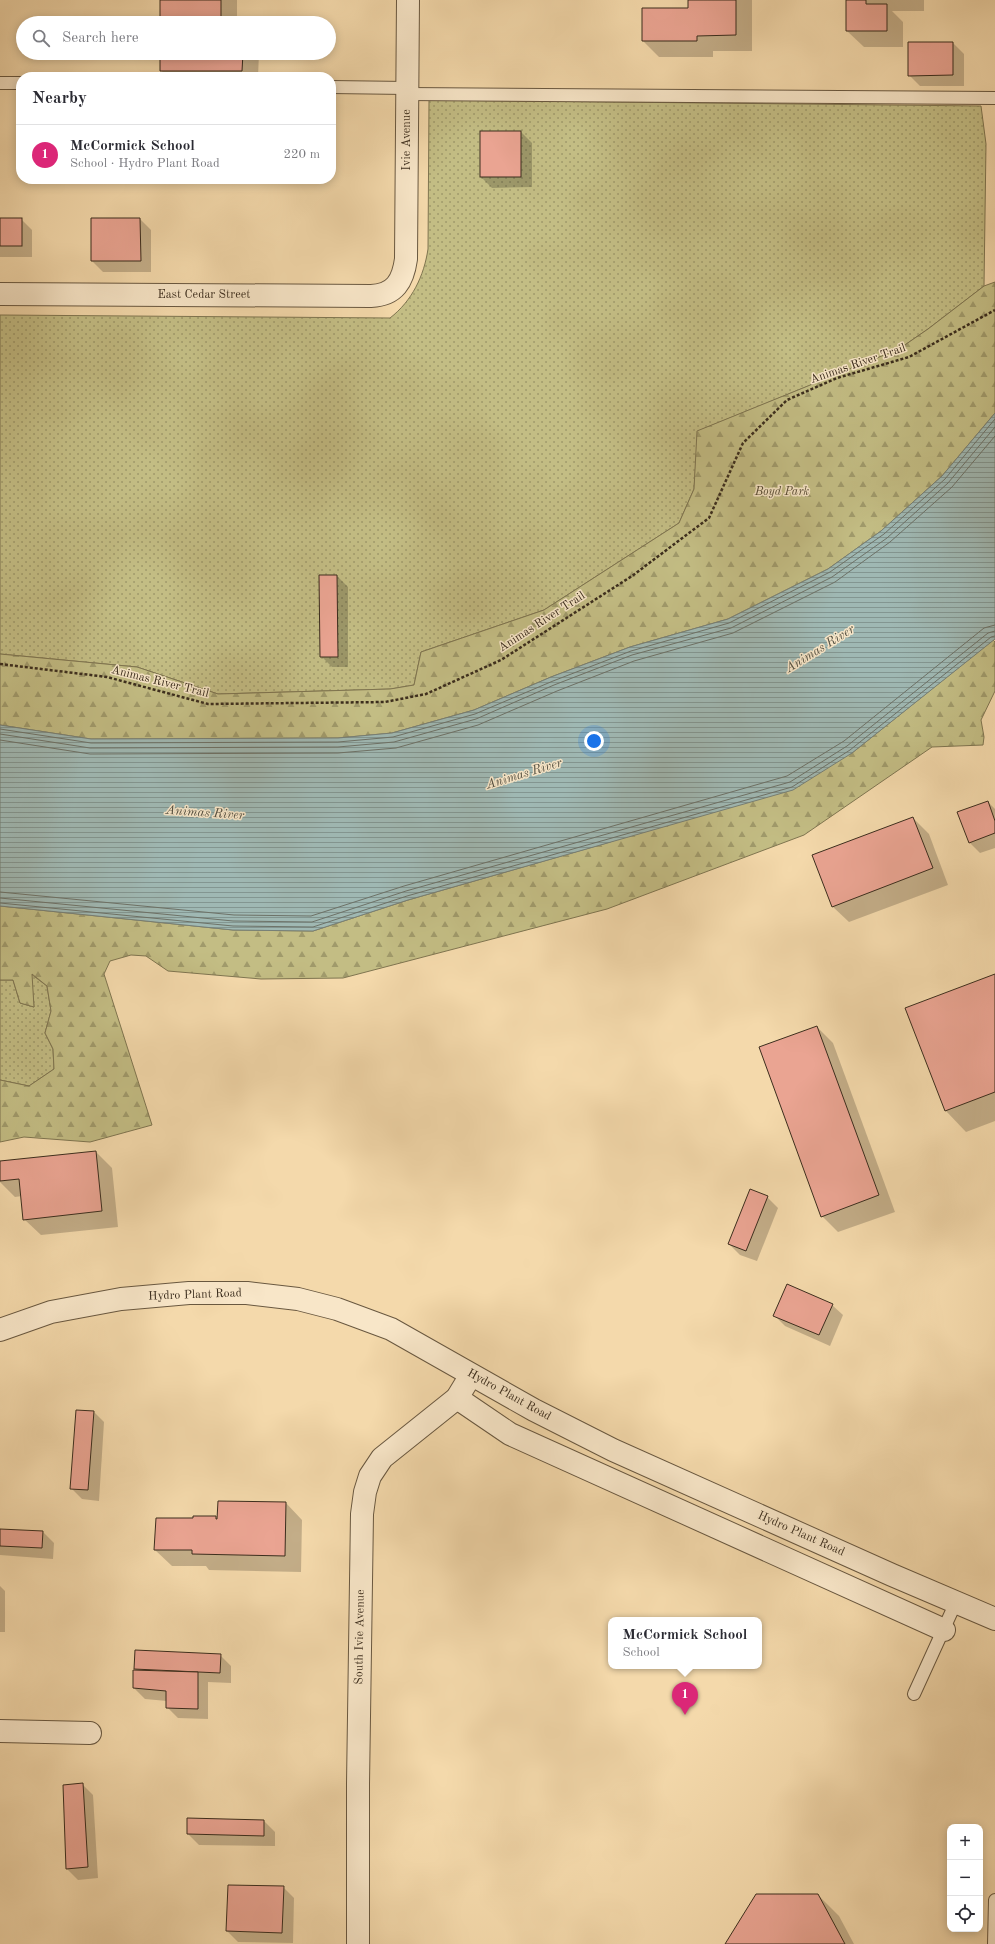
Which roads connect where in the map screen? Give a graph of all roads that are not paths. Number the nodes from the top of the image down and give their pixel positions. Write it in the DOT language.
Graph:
graph roads {
  1 [pos="408,0"];
  2 [pos="0,83"];
  3 [pos="16,83"];
  4 [pos="336,87"];
  5 [pos="407,91"];
  6 [pos="995,98"];
  7 [pos="401,278"];
  8 [pos="0,294"];
  9 [pos="0,1330"];
  10 [pos="471,1375"];
  11 [pos="457,1398"];
  12 [pos="956,1602"];
  13 [pos="995,1619"];
  14 [pos="944,1630"];
  15 [pos="914,1694"];
  16 [pos="0,1731"];
  17 [pos="90,1734"];
  18 [pos="995,1900"];
  19 [pos="358,1944"];
  20 [pos="994,1944"];
  1 -- 5 [label="street, Ivie Avenue"];
  2 -- 3 [label="lane"];
  4 -- 5 [label="lane"];
  5 -- 6 [label="lane"];
  5 -- 7 [label="street, Ivie Avenue"];
  7 -- 8 [label="street, East Cedar Street"];
  9 -- 10 [label="street, Hydro Plant Road"];
  10 -- 11 [label="street, South Ivie Avenue"];
  10 -- 12 [label="street, Hydro Plant Road"];
  11 -- 14 [label="street"];
  11 -- 19 [label="street, South Ivie Avenue"];
  12 -- 13 [label="street, Hydro Plant Road"];
  12 -- 14 [label="lane"];
  14 -- 15 [label="lane"];
  16 -- 17 [label="street"];
  18 -- 20 [label="lane"];
}
